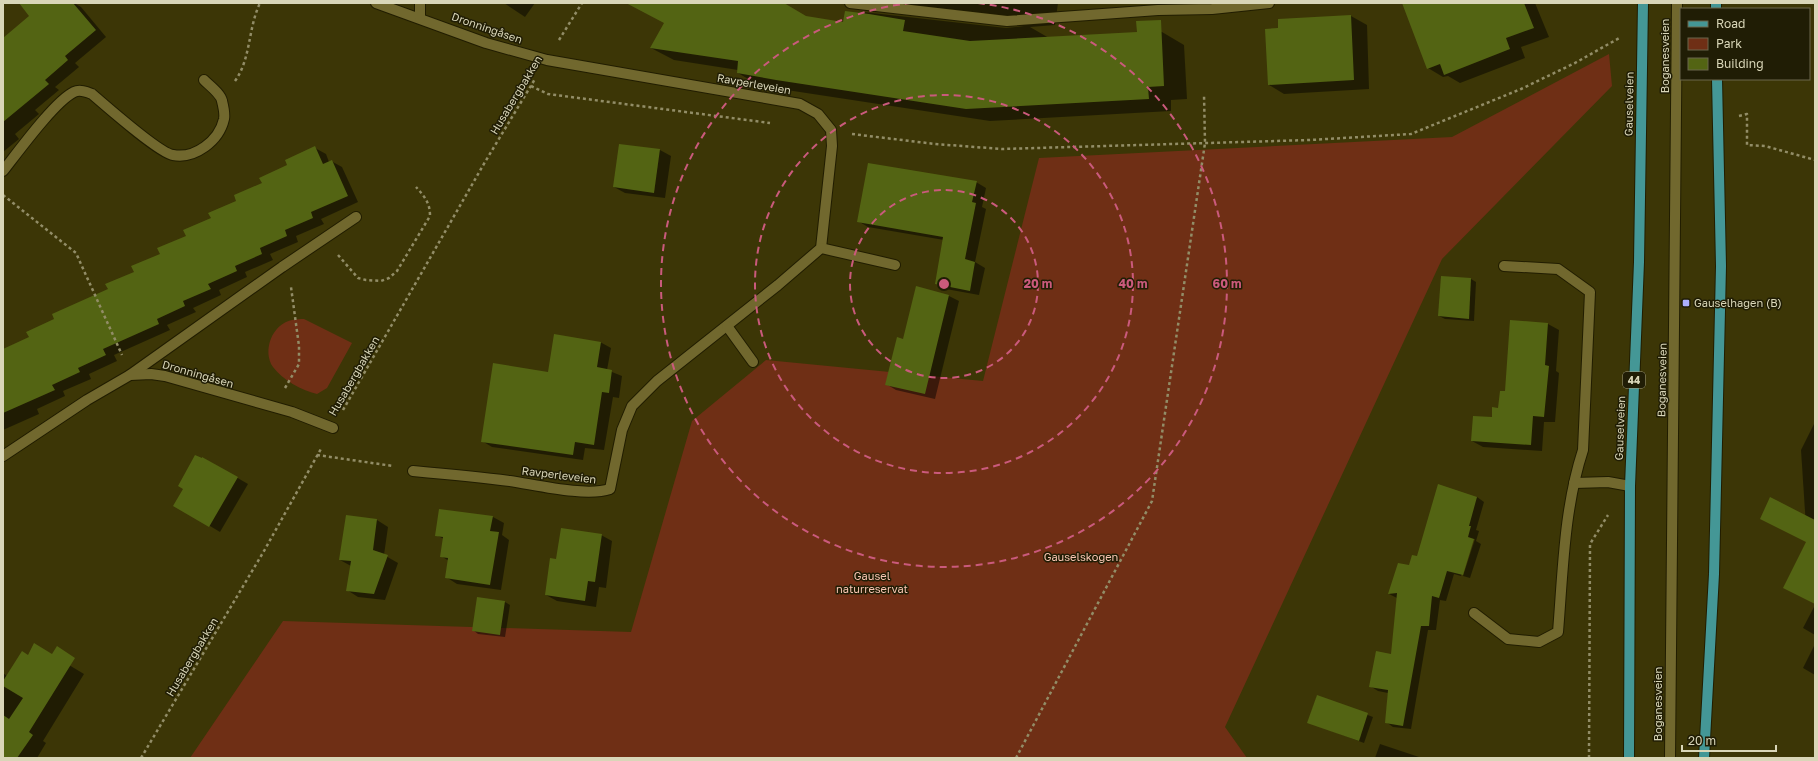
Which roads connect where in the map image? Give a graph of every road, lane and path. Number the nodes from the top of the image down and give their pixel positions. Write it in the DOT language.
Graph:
graph roads {
  1 [pos="260,3"];
  2 [pos="376,3"];
  3 [pos="420,3"];
  4 [pos="582,3"];
  5 [pos="850,3"];
  6 [pos="1269,3"];
  7 [pos="1643,3"];
  8 [pos="1678,3"];
  9 [pos="420,18"];
  10 [pos="1621,37"];
  11 [pos="547,60"];
  12 [pos="204,80"];
  13 [pos="1717,80"];
  14 [pos="531,86"];
  15 [pos="1204,94"];
  16 [pos="222,99"];
  17 [pos="1737,116"];
  18 [pos="772,123"];
  19 [pos="831,130"];
  20 [pos="1205,143"];
  21 [pos="1815,160"];
  22 [pos="3,171"];
  23 [pos="416,187"];
  24 [pos="3,194"];
  25 [pos="356,217"];
  26 [pos="325,240"];
  27 [pos="821,248"];
  28 [pos="894,265"];
  29 [pos="1504,266"];
  30 [pos="282,267"];
  31 [pos="727,326"];
  32 [pos="753,362"];
  33 [pos="130,375"];
  34 [pos="274,407"];
  35 [pos="333,428"];
  36 [pos="317,455"];
  37 [pos="3,456"];
  38 [pos="413,471"];
  39 [pos="1574,483"];
  40 [pos="1630,486"];
  41 [pos="1608,514"];
  42 [pos="1474,614"];
  43 [pos="141,758"];
  44 [pos="1016,758"];
  45 [pos="1589,758"];
  46 [pos="1629,758"];
  47 [pos="1670,758"];
  48 [pos="1704,758"];
  1 -- 16 [label="path"];
  2 -- 9 [label="street, Dronningåsen"];
  3 -- 9 [label="street"];
  4 -- 11 [label="path, Husabergbakken"];
  5 -- 6 [label="street"];
  7 -- 40 [label="main road, Gauselveien / 44"];
  8 -- 47 [label="street, Boganesveien"];
  9 -- 11 [label="street, Dronningåsen"];
  10 -- 20 [label="path"];
  11 -- 14 [label="path, Husabergbakken"];
  11 -- 19 [label="street, Ravperleveien"];
  12 -- 16 [label="street"];
  13 -- 48 [label="main road"];
  14 -- 18 [label="path"];
  14 -- 35 [label="path, Husabergbakken"];
  15 -- 20 [label="path"];
  16 -- 22 [label="street"];
  17 -- 21 [label="path"];
  19 -- 20 [label="path"];
  19 -- 27 [label="street"];
  20 -- 44 [label="path"];
  23 -- 26 [label="path"];
  24 -- 33 [label="path"];
  25 -- 26 [label="street"];
  26 -- 30 [label="street"];
  27 -- 28 [label="street"];
  27 -- 31 [label="street, Ravperleveien"];
  29 -- 39 [label="street"];
  30 -- 33 [label="street"];
  30 -- 34 [label="path"];
  31 -- 32 [label="street"];
  31 -- 38 [label="street, Ravperleveien"];
  33 -- 34 [label="street, Dronningåsen"];
  33 -- 37 [label="street, Dronningåsen"];
  34 -- 35 [label="street, Dronningåsen"];
  35 -- 36 [label="path, Husabergbakken"];
  36 -- 38 [label="path"];
  36 -- 43 [label="path, Husabergbakken"];
  39 -- 40 [label="street"];
  39 -- 42 [label="street"];
  40 -- 46 [label="main road, Gauselveien / 44"];
  41 -- 45 [label="path"];
}
